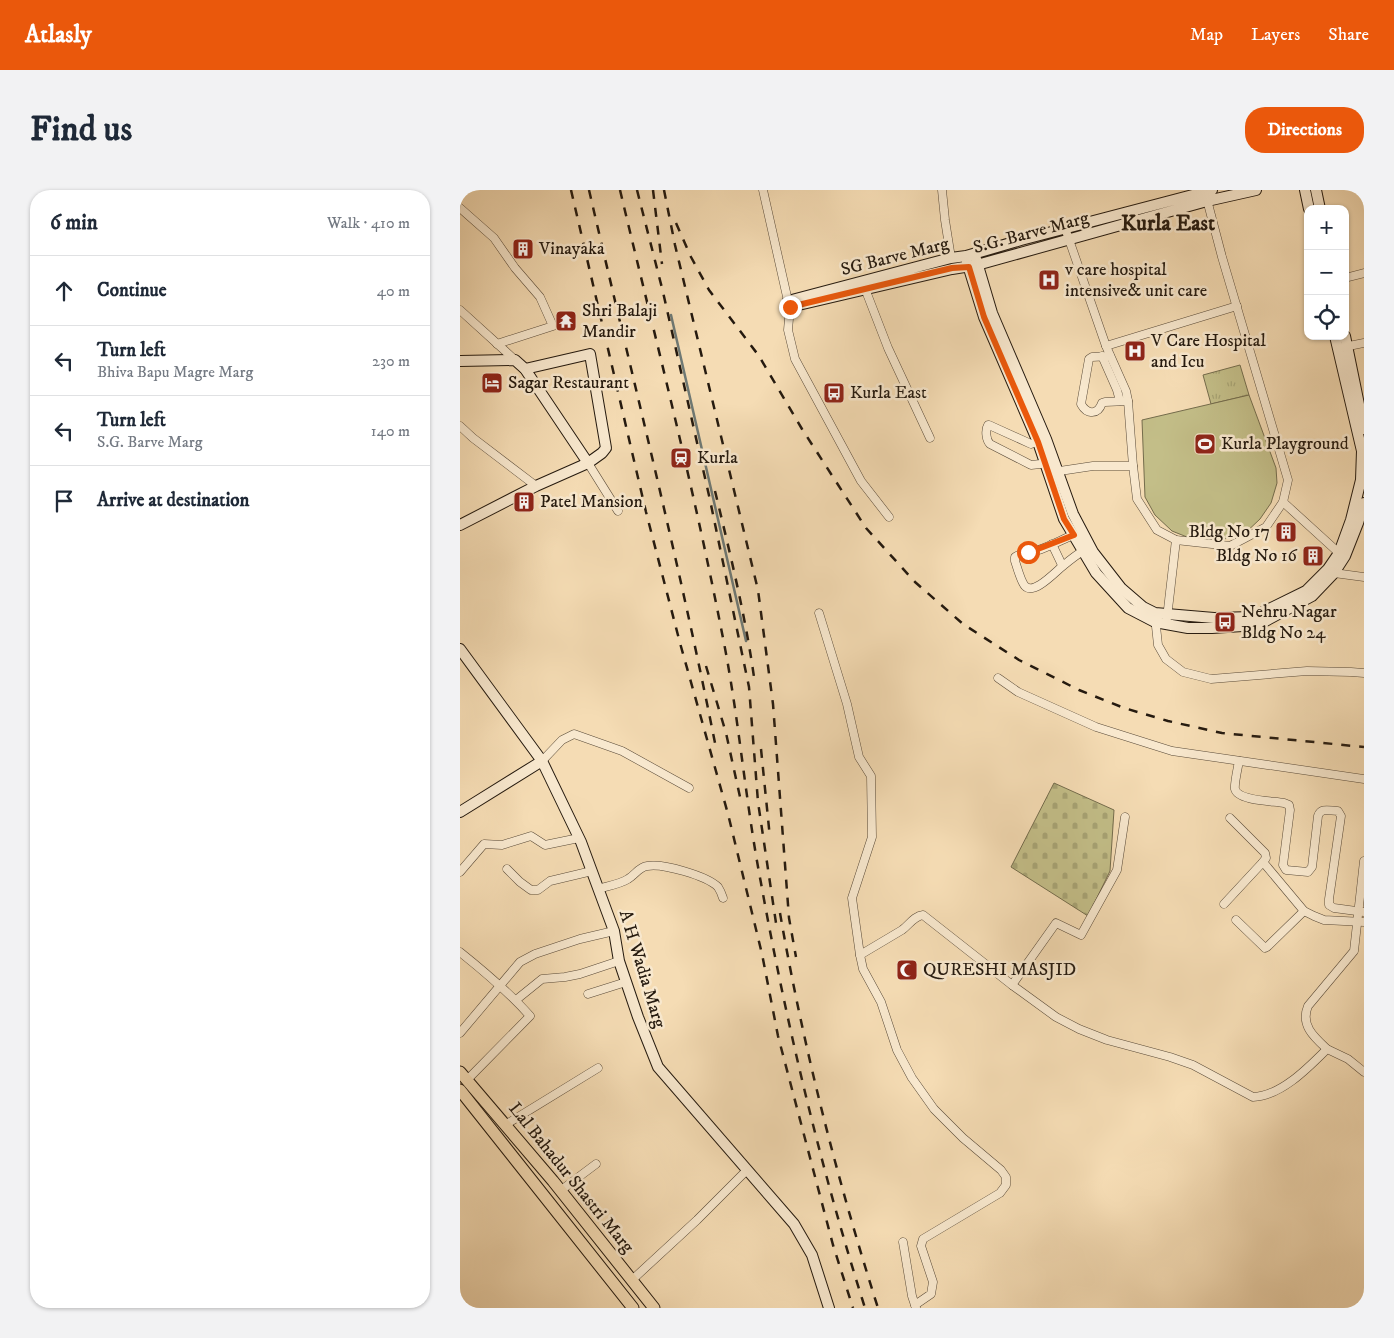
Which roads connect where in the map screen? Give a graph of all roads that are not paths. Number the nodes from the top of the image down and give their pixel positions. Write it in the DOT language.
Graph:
graph roads {
  1 [pos="763,190"];
  2 [pos="942,190"];
  3 [pos="1256,190"];
  4 [pos="1305,190"];
  5 [pos="1316,190"];
  6 [pos="1208,194"];
  7 [pos="1313,205"];
  8 [pos="1314,205"];
  9 [pos="460,208"];
  10 [pos="1065,228"];
  11 [pos="1021,240"];
  12 [pos="1069,241"];
  13 [pos="1024,252"];
  14 [pos="970,255"];
  15 [pos="951,258"];
  16 [pos="973,266"];
  17 [pos="1364,273"];
  18 [pos="1349,277"];
  19 [pos="864,285"];
  20 [pos="789,304"];
  21 [pos="1237,306"];
  22 [pos="460,310"];
  23 [pos="1364,343"];
  24 [pos="497,344"];
  25 [pos="1343,344"];
  26 [pos="1106,346"];
  27 [pos="1106,356"];
  28 [pos="515,360"];
  29 [pos="460,361"];
  30 [pos="525,369"];
  31 [pos="1113,382"];
  32 [pos="1128,400"];
  33 [pos="1120,401"];
  34 [pos="460,426"];
  35 [pos="1364,429"];
  36 [pos="930,438"];
  37 [pos="1042,441"];
  38 [pos="588,462"];
  39 [pos="1133,466"];
  40 [pos="1051,467"];
  41 [pos="536,486"];
  42 [pos="1362,499"];
  43 [pos="1283,502"];
  44 [pos="618,511"];
  45 [pos="889,517"];
  46 [pos="460,525"];
  47 [pos="1074,535"];
  48 [pos="1176,540"];
  49 [pos="1052,544"];
  50 [pos="1083,551"];
  51 [pos="1342,555"];
  52 [pos="1062,566"];
  53 [pos="1331,571"];
  54 [pos="1364,577"];
  55 [pos="819,613"];
  56 [pos="1155,617"];
  57 [pos="1166,619"];
  58 [pos="460,649"];
  59 [pos="1364,673"];
  60 [pos="998,678"];
  61 [pos="542,761"];
  62 [pos="1239,761"];
  63 [pos="1364,779"];
  64 [pos="689,788"];
  65 [pos="460,812"];
  66 [pos="1126,816"];
  67 [pos="1230,818"];
  68 [pos="579,838"];
  69 [pos="1364,861"];
  70 [pos="1263,862"];
  71 [pos="507,869"];
  72 [pos="592,871"];
  73 [pos="460,872"];
  74 [pos="598,889"];
  75 [pos="723,898"];
  76 [pos="1224,904"];
  77 [pos="1304,911"];
  78 [pos="1361,912"];
  79 [pos="1236,920"];
  80 [pos="1361,922"];
  81 [pos="614,930"];
  82 [pos="460,952"];
  83 [pos="860,955"];
  84 [pos="618,961"];
  85 [pos="626,982"];
  86 [pos="501,985"];
  87 [pos="1012,985"];
  88 [pos="588,994"];
  89 [pos="516,1000"];
  90 [pos="460,1033"];
  91 [pos="1327,1048"];
  92 [pos="598,1068"];
  93 [pos="1364,1072"];
  94 [pos="464,1076"];
  95 [pos="460,1090"];
  96 [pos="505,1124"];
  97 [pos="596,1164"];
  98 [pos="747,1170"];
  99 [pos="560,1190"];
  100 [pos="903,1242"];
  101 [pos="632,1280"];
  102 [pos="620,1292"];
  103 [pos="916,1307"];
  104 [pos="633,1308"];
  105 [pos="654,1308"];
  106 [pos="829,1308"];
  1 -- 20 [label="street"];
  2 -- 15 [label="street"];
  3 -- 6 [label="street, S.G. Barve Marg"];
  4 -- 7 [label="street"];
  5 -- 8 [label="street"];
  6 -- 10 [label="street, SG Barve Marg"];
  6 -- 12 [label="street, S.G. Barve Marg"];
  6 -- 21 [label="street"];
  9 -- 24 [label="street"];
  10 -- 11 [label="street, SG Barve Marg"];
  10 -- 12 [label="street"];
  11 -- 13 [label="street"];
  11 -- 14 [label="street, SG Barve Marg"];
  12 -- 13 [label="street, S.G. Barve Marg"];
  12 -- 26 [label="street"];
  13 -- 16 [label="street, S.G. Barve Marg"];
  14 -- 15 [label="street, SG Barve Marg"];
  14 -- 16 [label="street"];
  15 -- 19 [label="street, SG Barve Marg"];
  16 -- 19 [label="street, S.G. Barve Marg"];
  16 -- 37 [label="street"];
  17 -- 18 [label="street"];
  19 -- 20 [label="street, S.G. Barve Marg"];
  19 -- 36 [label="street"];
  20 -- 45 [label="street"];
  21 -- 26 [label="street"];
  21 -- 43 [label="street"];
  22 -- 24 [label="street"];
  23 -- 25 [label="street"];
  24 -- 28 [label="street"];
  25 -- 35 [label="street"];
  25 -- 42 [label="street"];
  26 -- 27 [label="street"];
  27 -- 31 [label="street"];
  27 -- 33 [label="street"];
  28 -- 29 [label="street"];
  28 -- 30 [label="street"];
  30 -- 38 [label="street"];
  30 -- 38 [label="street"];
  31 -- 32 [label="street"];
  31 -- 33 [label="street"];
  32 -- 33 [label="street"];
  32 -- 39 [label="street"];
  34 -- 41 [label="street"];
  37 -- 40 [label="street"];
  37 -- 40 [label="street"];
  38 -- 41 [label="street"];
  38 -- 44 [label="street"];
  39 -- 40 [label="street"];
  39 -- 48 [label="street"];
  40 -- 47 [label="street"];
  40 -- 56 [label="street"];
  41 -- 46 [label="street"];
  42 -- 51 [label="street"];
  43 -- 48 [label="street"];
  43 -- 51 [label="street"];
  47 -- 49 [label="street"];
  47 -- 50 [label="street"];
  48 -- 57 [label="street"];
  49 -- 52 [label="street"];
  49 -- 52 [label="street"];
  50 -- 52 [label="street"];
  50 -- 56 [label="street"];
  51 -- 53 [label="street"];
  53 -- 54 [label="street"];
  53 -- 57 [label="street"];
  55 -- 83 [label="street"];
  56 -- 57 [label="street"];
  56 -- 59 [label="street"];
  58 -- 61 [label="street, A H Wadia Marg"];
  60 -- 62 [label="street"];
  61 -- 64 [label="street"];
  61 -- 65 [label="street"];
  61 -- 68 [label="street, A H Wadia Marg"];
  62 -- 63 [label="street"];
  62 -- 78 [label="street"];
  66 -- 87 [label="street"];
  67 -- 70 [label="street"];
  68 -- 72 [label="street, A H Wadia Marg"];
  68 -- 73 [label="street"];
  69 -- 78 [label="street"];
  70 -- 76 [label="street"];
  70 -- 77 [label="street"];
  71 -- 72 [label="street"];
  72 -- 74 [label="street, A H Wadia Marg"];
  74 -- 75 [label="street"];
  74 -- 81 [label="street, A H Wadia Marg"];
  77 -- 79 [label="street"];
  77 -- 80 [label="street"];
  78 -- 80 [label="street"];
  80 -- 91 [label="street"];
  81 -- 84 [label="street, A H Wadia Marg"];
  81 -- 86 [label="street"];
  82 -- 86 [label="street"];
  83 -- 87 [label="street"];
  83 -- 103 [label="street"];
  84 -- 85 [label="street, A H Wadia Marg"];
  84 -- 89 [label="street"];
  85 -- 88 [label="street"];
  85 -- 98 [label="street, A H Wadia Marg"];
  86 -- 89 [label="street"];
  86 -- 90 [label="street"];
  87 -- 91 [label="street"];
  89 -- 94 [label="street"];
  91 -- 93 [label="street"];
  92 -- 96 [label="street"];
  94 -- 96 [label="main road, Lal Bahadur Shastri Marg"];
  95 -- 102 [label="main road, Lal Bahadur Shastri Marg"];
  96 -- 99 [label="main road, Lal Bahadur Shastri Marg"];
  97 -- 99 [label="street"];
  98 -- 101 [label="street"];
  98 -- 106 [label="street, A H Wadia Marg"];
  99 -- 101 [label="main road, Lal Bahadur Shastri Marg"];
  100 -- 103 [label="street"];
  101 -- 102 [label="main road"];
  101 -- 105 [label="main road, Lal Bahadur Shastri Marg"];
  102 -- 104 [label="main road, Lal Bahadur Shastri Marg"];
}
